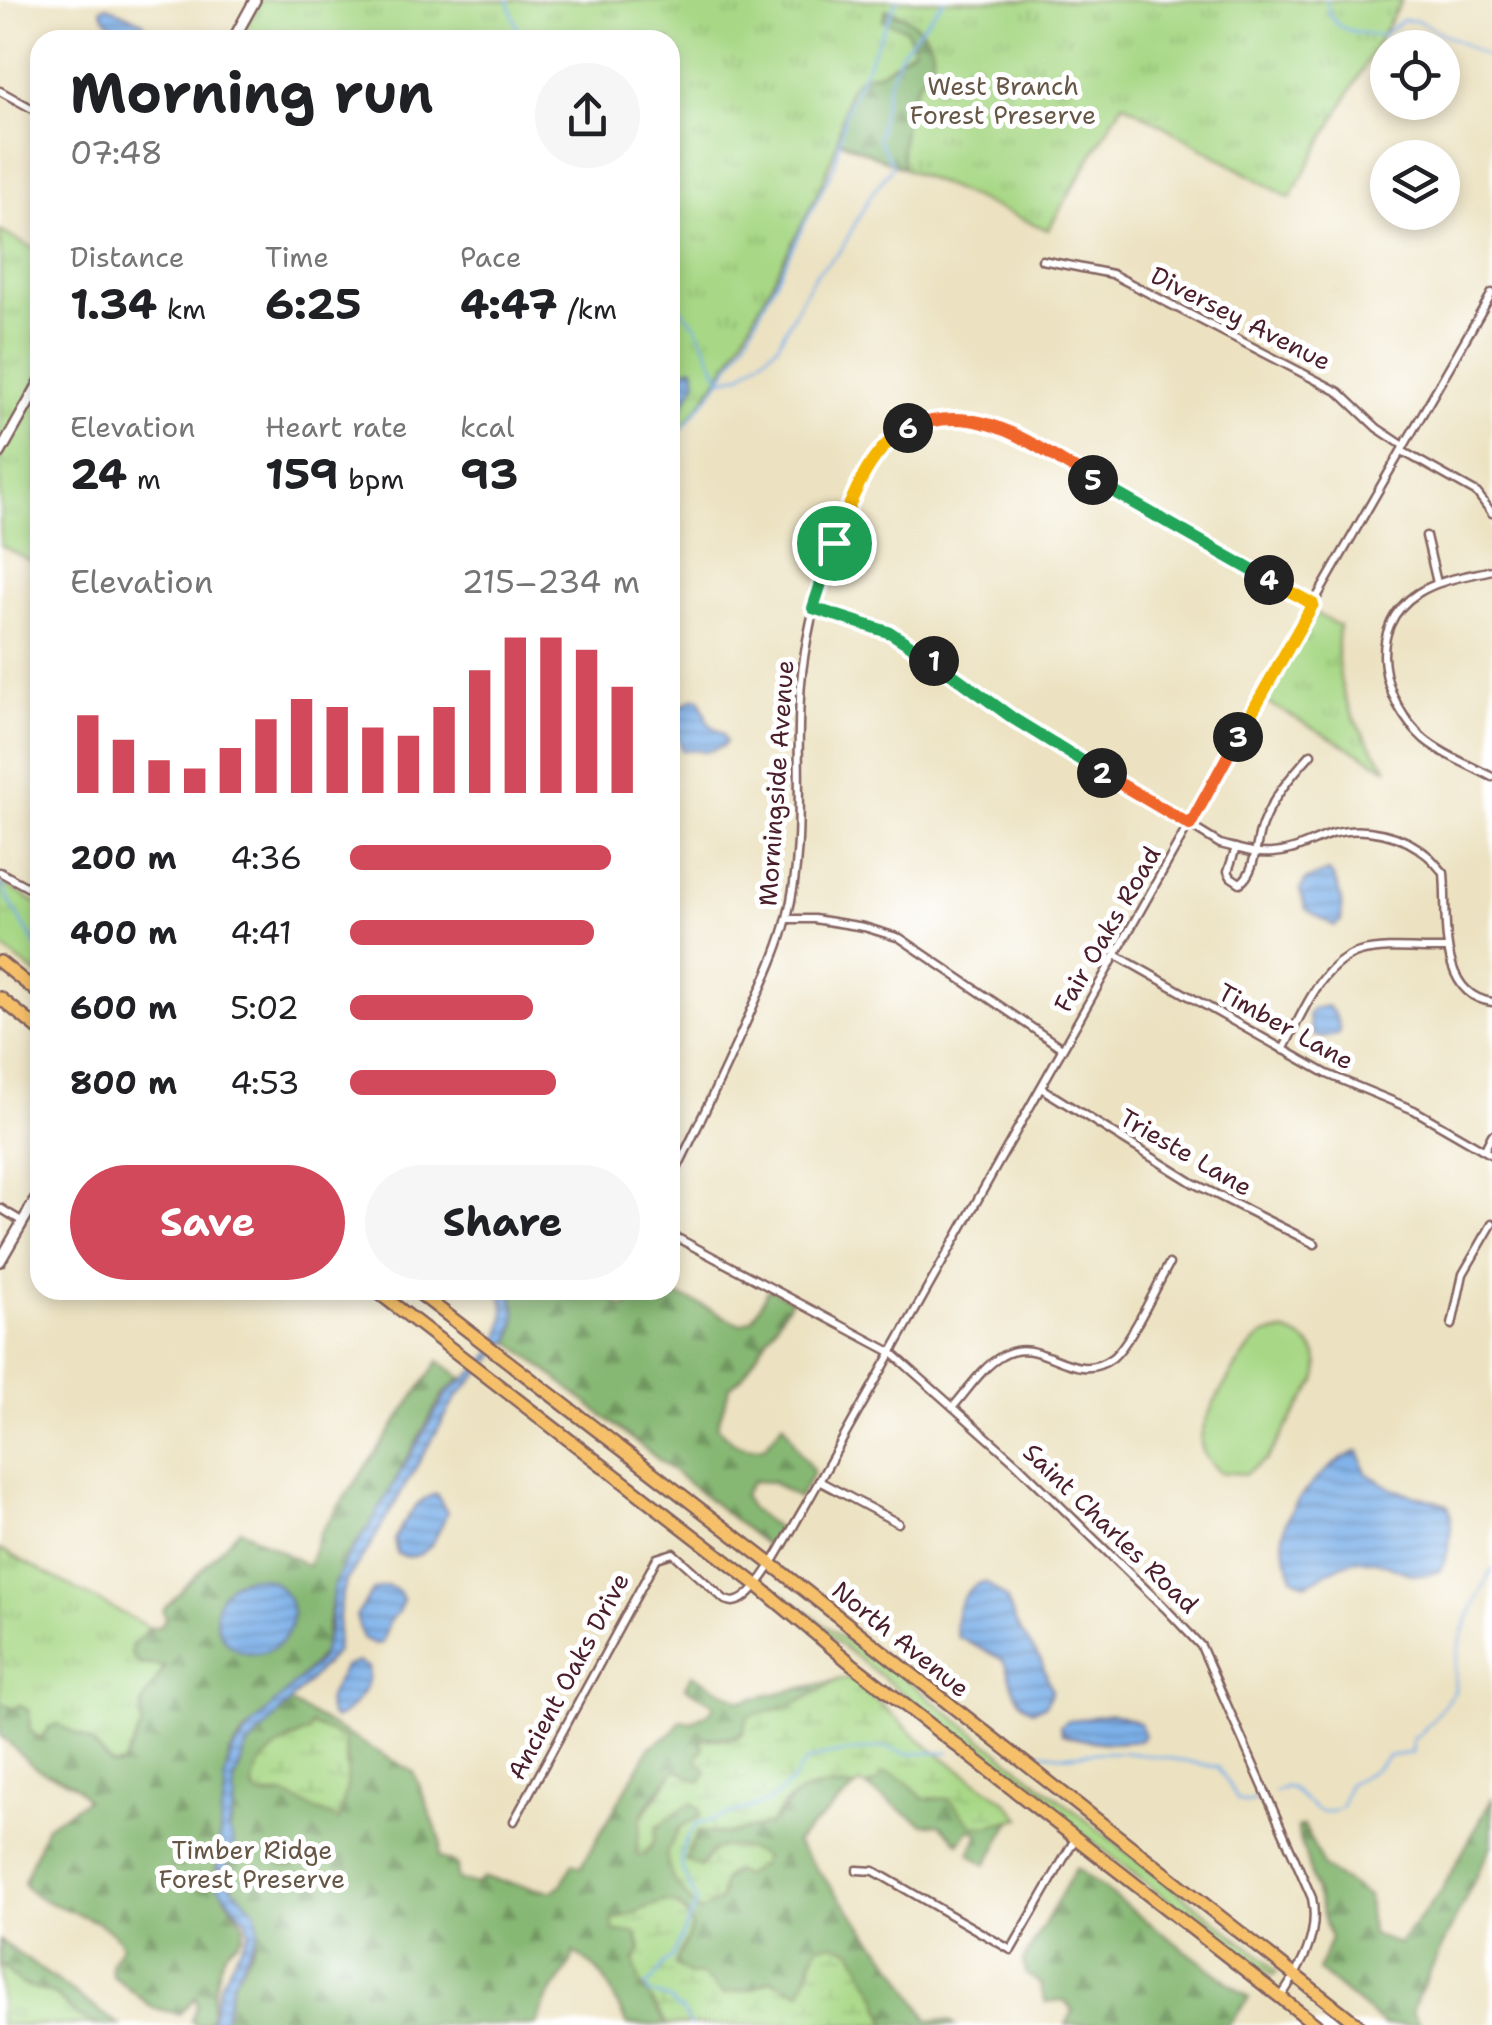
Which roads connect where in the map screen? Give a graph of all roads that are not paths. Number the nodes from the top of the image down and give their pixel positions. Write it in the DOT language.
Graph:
graph roads {
  1 [pos="255,0"];
  2 [pos="238,30"];
  3 [pos="0,91"];
  4 [pos="30,108"];
  5 [pos="1042,260"];
  6 [pos="1492,294"];
  7 [pos="30,400"];
  8 [pos="1403,449"];
  9 [pos="0,453"];
  10 [pos="1492,513"];
  11 [pos="1426,536"];
  12 [pos="1492,570"];
  13 [pos="1437,583"];
  14 [pos="1313,604"];
  15 [pos="813,608"];
  16 [pos="1310,754"];
  17 [pos="1492,776"];
  18 [pos="1190,825"];
  19 [pos="1236,848"];
  20 [pos="1254,853"];
  21 [pos="0,872"];
  22 [pos="30,888"];
  23 [pos="787,919"];
  24 [pos="1447,949"];
  25 [pos="1116,955"];
  26 [pos="0,962"];
  27 [pos="30,986"];
  28 [pos="0,998"];
  29 [pos="1491,1002"];
  30 [pos="30,1022"];
  31 [pos="1062,1048"];
  32 [pos="1283,1050"];
  33 [pos="1040,1088"];
  34 [pos="1492,1136"];
  35 [pos="1485,1150"];
  36 [pos="1492,1156"];
  37 [pos="680,1162"];
  38 [pos="0,1208"];
  39 [pos="30,1210"];
  40 [pos="23,1222"];
  41 [pos="1492,1224"];
  42 [pos="680,1239"];
  43 [pos="1315,1244"];
  44 [pos="0,1261"];
  45 [pos="1169,1264"];
  46 [pos="387,1300"];
  47 [pos="429,1300"];
  48 [pos="1452,1325"];
  49 [pos="891,1352"];
  50 [pos="953,1407"];
  51 [pos="819,1481"];
  52 [pos="898,1523"];
  53 [pos="770,1563"];
  54 [pos="757,1585"];
  55 [pos="514,1821"];
  56 [pos="1076,1839"];
  57 [pos="857,1870"];
  58 [pos="1295,1976"];
  59 [pos="1281,1997"];
  60 [pos="1316,2025"];
  61 [pos="1358,2025"];
  1 -- 2 [label="street"];
  3 -- 4 [label="street"];
  5 -- 8 [label="street, Diversey Avenue"];
  6 -- 8 [label="street, Fair Oaks Road"];
  7 -- 9 [label="street"];
  8 -- 10 [label="street, Diversey Avenue"];
  8 -- 14 [label="street, Fair Oaks Road"];
  11 -- 13 [label="street"];
  12 -- 13 [label="street"];
  13 -- 17 [label="street"];
  14 -- 15 [label="street, Morningside Avenue"];
  14 -- 18 [label="street, Fair Oaks Road"];
  15 -- 18 [label="street"];
  15 -- 23 [label="street, Morningside Avenue"];
  16 -- 20 [label="street"];
  18 -- 19 [label="street"];
  18 -- 25 [label="street, Fair Oaks Road"];
  19 -- 20 [label="street"];
  19 -- 20 [label="street"];
  20 -- 24 [label="street"];
  21 -- 22 [label="street"];
  23 -- 31 [label="street"];
  23 -- 37 [label="street, Morningside Avenue"];
  24 -- 29 [label="street"];
  24 -- 32 [label="street"];
  25 -- 31 [label="street, Fair Oaks Road"];
  25 -- 32 [label="street, Timber Lane"];
  26 -- 27 [label="main road"];
  28 -- 30 [label="main road"];
  31 -- 33 [label="street, Fair Oaks Road"];
  32 -- 35 [label="street, Timber Lane"];
  33 -- 43 [label="street, Trieste Lane"];
  33 -- 49 [label="street, Fair Oaks Road"];
  34 -- 35 [label="street"];
  35 -- 36 [label="street, Timber Lane"];
  38 -- 40 [label="street"];
  39 -- 40 [label="street"];
  40 -- 44 [label="street"];
  41 -- 48 [label="street"];
  42 -- 49 [label="street, Saint Charles Road"];
  45 -- 50 [label="street"];
  46 -- 54 [label="main road, North Avenue"];
  47 -- 53 [label="main road, North Avenue"];
  49 -- 50 [label="street, Saint Charles Road"];
  49 -- 51 [label="street, Fair Oaks Road"];
  50 -- 58 [label="street, Saint Charles Road"];
  51 -- 52 [label="street"];
  51 -- 53 [label="street, Fair Oaks Road"];
  53 -- 54 [label="street, Fair Oaks Road"];
  53 -- 58 [label="main road, North Avenue"];
  54 -- 55 [label="street, Ancient Oaks Drive"];
  54 -- 56 [label="main road, North Avenue"];
  56 -- 57 [label="street"];
  56 -- 59 [label="main road, North Avenue"];
  58 -- 59 [label="street, Saint Charles Road"];
  58 -- 61 [label="main road, North Avenue"];
  59 -- 60 [label="main road, North Avenue"];
}
